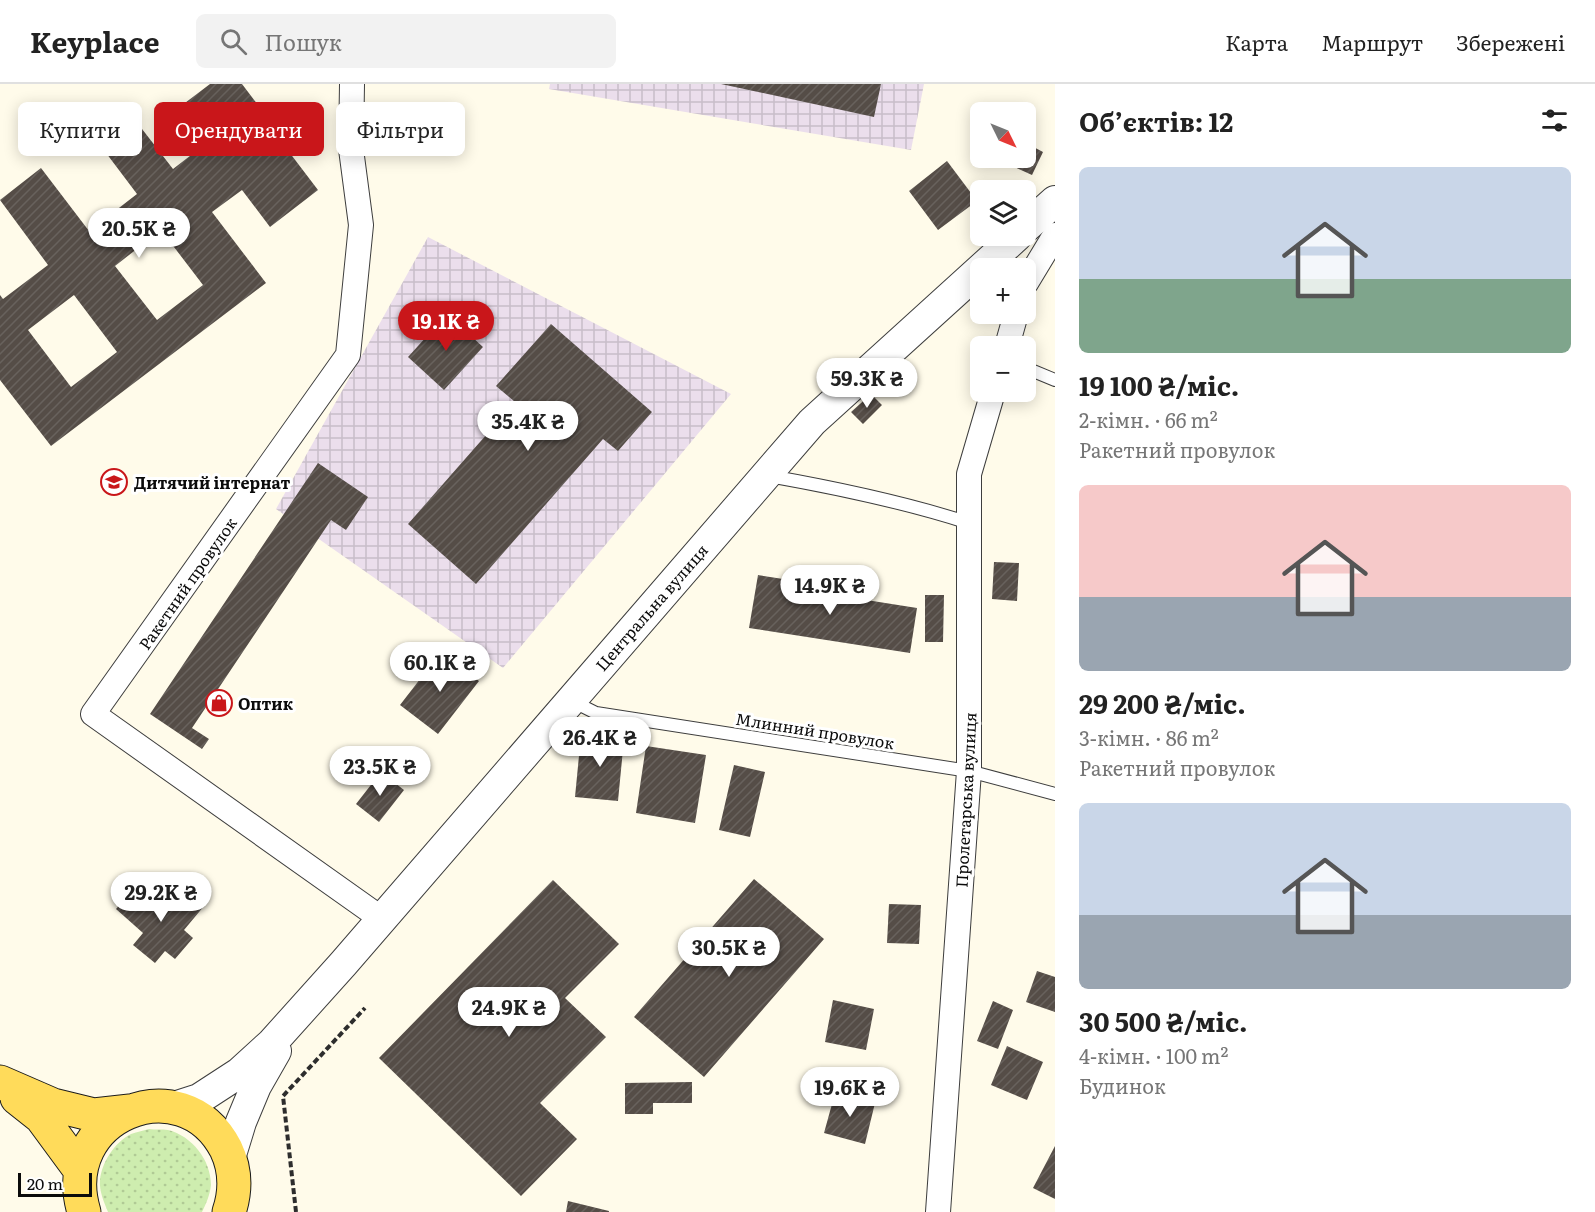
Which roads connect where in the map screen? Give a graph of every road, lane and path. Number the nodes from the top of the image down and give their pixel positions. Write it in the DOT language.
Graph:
graph roads {
  1 [pos="352,84"];
  2 [pos="1055,201"];
  3 [pos="1036,218"];
  4 [pos="1055,235"];
  5 [pos="1006,246"];
  6 [pos="1036,266"];
  7 [pos="1036,372"];
  8 [pos="1055,380"];
  9 [pos="990,402"];
  10 [pos="765,476"];
  11 [pos="969,524"];
  12 [pos="571,700"];
  13 [pos="969,771"];
  14 [pos="1055,794"];
  15 [pos="382,919"];
  16 [pos="310,1002"];
  17 [pos="365,1008"];
  18 [pos="0,1083"];
  19 [pos="171,1108"];
  20 [pos="130,1111"];
  21 [pos="232,1168"];
  22 [pos="80,1170"];
  23 [pos="83,1212"];
  24 [pos="229,1212"];
  25 [pos="253,1212"];
  26 [pos="296,1212"];
  27 [pos="938,1212"];
  1 -- 15 [label="street, Ракетний провулок"];
  2 -- 3 [label="street"];
  4 -- 6 [label="street"];
  5 -- 10 [label="street, Центральна вулиця"];
  7 -- 8 [label="lane"];
  9 -- 11 [label="street, Пролетарська вулиця"];
  10 -- 11 [label="lane"];
  10 -- 12 [label="street, Центральна вулиця"];
  11 -- 13 [label="street, Пролетарська вулиця"];
  12 -- 13 [label="lane, Млинний провулок"];
  12 -- 15 [label="street, Центральна вулиця"];
  13 -- 14 [label="lane, Млинний провулок"];
  13 -- 27 [label="street, Пролетарська вулиця"];
  15 -- 16 [label="street, Центральна вулиця"];
  16 -- 19 [label="street"];
  16 -- 21 [label="street"];
  17 -- 26 [label="path"];
  18 -- 20 [label="main road"];
  18 -- 22 [label="main road"];
  19 -- 20 [label="main road"];
  19 -- 21 [label="main road"];
  20 -- 22 [label="main road"];
  21 -- 24 [label="main road"];
  21 -- 25 [label="main road"];
  22 -- 23 [label="main road"];
}
